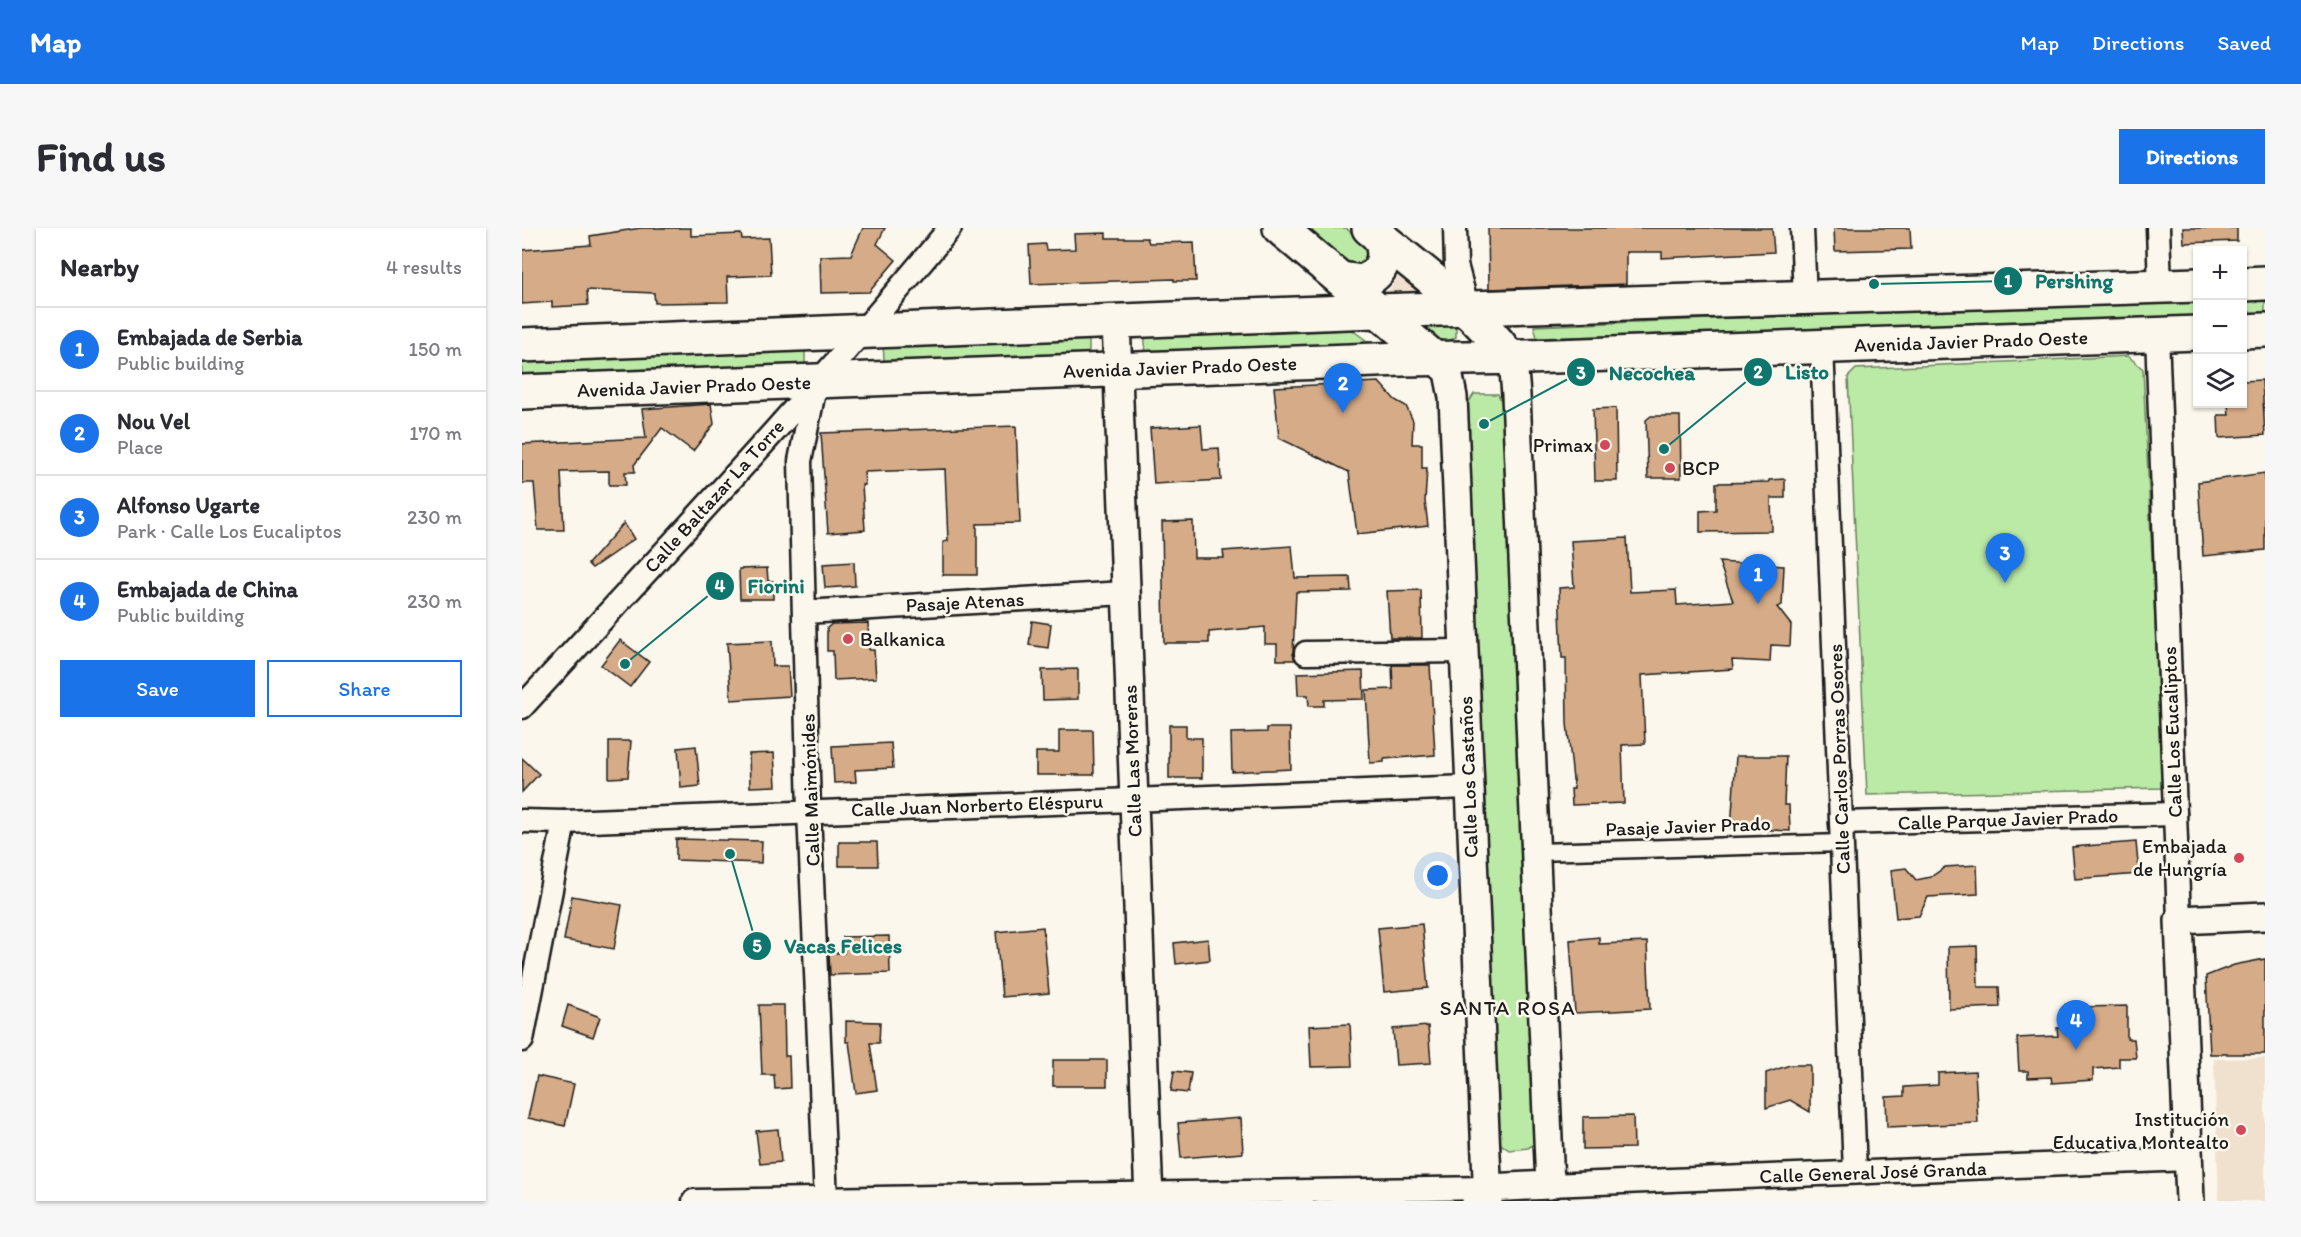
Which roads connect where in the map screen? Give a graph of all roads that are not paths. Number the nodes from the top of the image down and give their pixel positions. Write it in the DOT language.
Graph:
graph roads {
  1 [pos="950,228"];
  2 [pos="1280,228"];
  3 [pos="1455,228"];
  4 [pos="1802,228"];
  5 [pos="2158,228"];
  6 [pos="1373,232"];
  7 [pos="1341,279"];
  8 [pos="2265,283"];
  9 [pos="2247,284"];
  10 [pos="2193,285"];
  11 [pos="2160,287"];
  12 [pos="1804,299"];
  13 [pos="1467,309"];
  14 [pos="1379,311"];
  15 [pos="1116,321"];
  16 [pos="2265,330"];
  17 [pos="865,331"];
  18 [pos="2247,331"];
  19 [pos="2193,333"];
  20 [pos="2157,334"];
  21 [pos="522,345"];
  22 [pos="1822,346"];
  23 [pos="1509,357"];
  24 [pos="1435,359"];
  25 [pos="1118,369"];
  26 [pos="816,381"];
  27 [pos="522,392"];
  28 [pos="1125,593"];
  29 [pos="805,612"];
  30 [pos="1463,651"];
  31 [pos="1306,653"];
  32 [pos="522,707"];
  33 [pos="1468,787"];
  34 [pos="1134,798"];
  35 [pos="809,812"];
  36 [pos="2175,814"];
  37 [pos="522,820"];
  38 [pos="564,822"];
  39 [pos="1841,833"];
  40 [pos="1537,852"];
  41 [pos="2265,916"];
  42 [pos="2179,920"];
  43 [pos="522,1040"];
  44 [pos="2188,1159"];
  45 [pos="1855,1172"];
  46 [pos="1550,1185"];
  47 [pos="1484,1197"];
  48 [pos="1149,1198"];
  49 [pos="826,1199"];
  50 [pos="694,1201"];
  51 [pos="2190,1201"];
  1 -- 17 [label="street, Calle Baltazar La Torre"];
  2 -- 7 [label="main road"];
  3 -- 13 [label="street"];
  4 -- 12 [label="street"];
  5 -- 11 [label="street"];
  6 -- 7 [label="main road"];
  6 -- 13 [label="main road"];
  7 -- 14 [label="main road"];
  8 -- 9 [label="main road"];
  10 -- 11 [label="main road"];
  11 -- 12 [label="main road"];
  12 -- 13 [label="main road"];
  13 -- 14 [label="main road"];
  13 -- 23 [label="main road"];
  14 -- 15 [label="main road"];
  14 -- 24 [label="main road"];
  15 -- 17 [label="main road"];
  15 -- 25 [label="street, Calle Las Moreras"];
  16 -- 18 [label="main road"];
  17 -- 21 [label="main road"];
  17 -- 26 [label="street, Calle Baltazar La Torre"];
  19 -- 20 [label="main road, Avenida Javier Prado Oeste"];
  20 -- 22 [label="main road, Avenida Javier Prado Oeste"];
  20 -- 36 [label="street, Calle Los Eucaliptos"];
  22 -- 23 [label="main road, Avenida Javier Prado Oeste"];
  22 -- 39 [label="street, Calle Carlos Porras Osores"];
  23 -- 24 [label="main road, Avenida Javier Prado Oeste"];
  23 -- 40 [label="street"];
  24 -- 25 [label="main road, Avenida Javier Prado Oeste"];
  24 -- 30 [label="street, Calle Los Castaños"];
  25 -- 26 [label="main road, Avenida Javier Prado Oeste"];
  25 -- 28 [label="street, Calle Las Moreras"];
  26 -- 27 [label="main road, Avenida Javier Prado Oeste"];
  26 -- 29 [label="street, Calle Maimónides"];
  26 -- 32 [label="street, Calle Baltazar La Torre"];
  28 -- 29 [label="street, Pasaje Atenas"];
  28 -- 34 [label="street, Calle Las Moreras"];
  29 -- 35 [label="street, Calle Maimónides"];
  30 -- 31 [label="street"];
  30 -- 33 [label="street, Calle Los Castaños"];
  33 -- 34 [label="street, Calle Juan Norberto Eléspuru"];
  33 -- 47 [label="street, Calle Los Castaños"];
  34 -- 35 [label="street, Calle Juan Norberto Eléspuru"];
  34 -- 48 [label="street, Calle Las Moreras"];
  35 -- 38 [label="street, Calle Juan Norberto Eléspuru"];
  35 -- 49 [label="street, Calle Maimónides"];
  36 -- 39 [label="street, Calle Parque Javier Prado"];
  36 -- 42 [label="street, Calle Los Eucaliptos"];
  37 -- 38 [label="street, Calle Juan Norberto Eléspuru"];
  38 -- 43 [label="street"];
  39 -- 40 [label="street, Pasaje Javier Prado"];
  39 -- 45 [label="street, Calle Carlos Porras Osores"];
  40 -- 46 [label="street"];
  41 -- 42 [label="street"];
  42 -- 44 [label="street, Calle Los Eucaliptos"];
  44 -- 45 [label="street, Calle General José Granda"];
  44 -- 51 [label="street, Calle Los Eucaliptos"];
  45 -- 46 [label="street, Calle General José Granda"];
  46 -- 47 [label="street, Calle General José Granda"];
  47 -- 48 [label="street, Calle General José Granda"];
  48 -- 49 [label="street, Calle General José Granda"];
  49 -- 50 [label="street, Calle General José Granda"];
}
